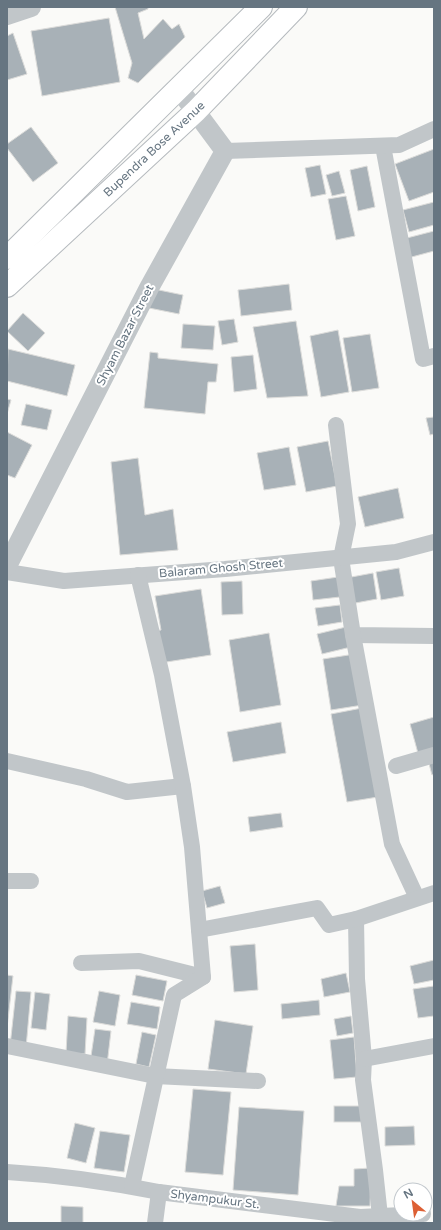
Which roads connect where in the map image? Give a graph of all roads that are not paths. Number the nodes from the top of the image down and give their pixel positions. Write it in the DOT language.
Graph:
graph roads {
  1 [pos="31,7"];
  2 [pos="261,7"];
  3 [pos="296,7"];
  4 [pos="7,15"];
  5 [pos="179,89"];
  6 [pos="196,111"];
  7 [pos="434,129"];
  8 [pos="383,146"];
  9 [pos="225,151"];
  10 [pos="7,258"];
  11 [pos="7,286"];
  12 [pos="434,356"];
  13 [pos="336,425"];
  14 [pos="434,542"];
  15 [pos="341,558"];
  16 [pos="7,566"];
  17 [pos="7,572"];
  18 [pos="138,575"];
  19 [pos="353,635"];
  20 [pos="434,636"];
  21 [pos="434,755"];
  22 [pos="7,761"];
  23 [pos="396,766"];
  24 [pos="183,786"];
  25 [pos="7,881"];
  26 [pos="31,882"];
  27 [pos="434,893"];
  28 [pos="417,898"];
  29 [pos="356,919"];
  30 [pos="198,930"];
  31 [pos="82,963"];
  32 [pos="203,977"];
  33 [pos="7,1046"];
  34 [pos="434,1046"];
  35 [pos="364,1059"];
  36 [pos="155,1076"];
  37 [pos="258,1081"];
  38 [pos="7,1172"];
  39 [pos="132,1186"];
  40 [pos="159,1192"];
  41 [pos="393,1215"];
  42 [pos="380,1216"];
  43 [pos="303,1217"];
  44 [pos="155,1223"];
  1 -- 4 [label="street"];
  2 -- 5 [label="main road, Bupendra Bose Avenue"];
  3 -- 6 [label="main road, Bupendra Bose Avenue"];
  5 -- 6 [label="street"];
  5 -- 10 [label="main road, Bupendra Bose Avenue"];
  6 -- 9 [label="street"];
  6 -- 11 [label="main road, Bupendra Bose Avenue"];
  7 -- 8 [label="street"];
  8 -- 9 [label="street"];
  8 -- 12 [label="street"];
  9 -- 16 [label="street, Shyam Bazar Street"];
  13 -- 15 [label="street"];
  14 -- 15 [label="street, Balaram Ghosh Street"];
  15 -- 18 [label="street, Balaram Ghosh Street"];
  15 -- 19 [label="street"];
  17 -- 18 [label="street, Balaram Ghosh Street"];
  18 -- 24 [label="street"];
  19 -- 20 [label="street"];
  19 -- 28 [label="street"];
  21 -- 23 [label="street"];
  22 -- 24 [label="street"];
  24 -- 30 [label="street"];
  25 -- 26 [label="street"];
  27 -- 28 [label="street"];
  28 -- 29 [label="street"];
  29 -- 30 [label="street"];
  29 -- 35 [label="street"];
  30 -- 32 [label="street"];
  31 -- 32 [label="street"];
  32 -- 36 [label="street"];
  33 -- 36 [label="street"];
  34 -- 35 [label="street"];
  35 -- 42 [label="street"];
  36 -- 37 [label="street"];
  36 -- 39 [label="street"];
  38 -- 39 [label="street, Shyampukur St."];
  39 -- 40 [label="street, Shyampukur St."];
  40 -- 43 [label="street, Shyampukur St."];
  40 -- 44 [label="street"];
  41 -- 42 [label="street, Shyampukur St."];
  42 -- 43 [label="street, Shyampukur St."];
}
